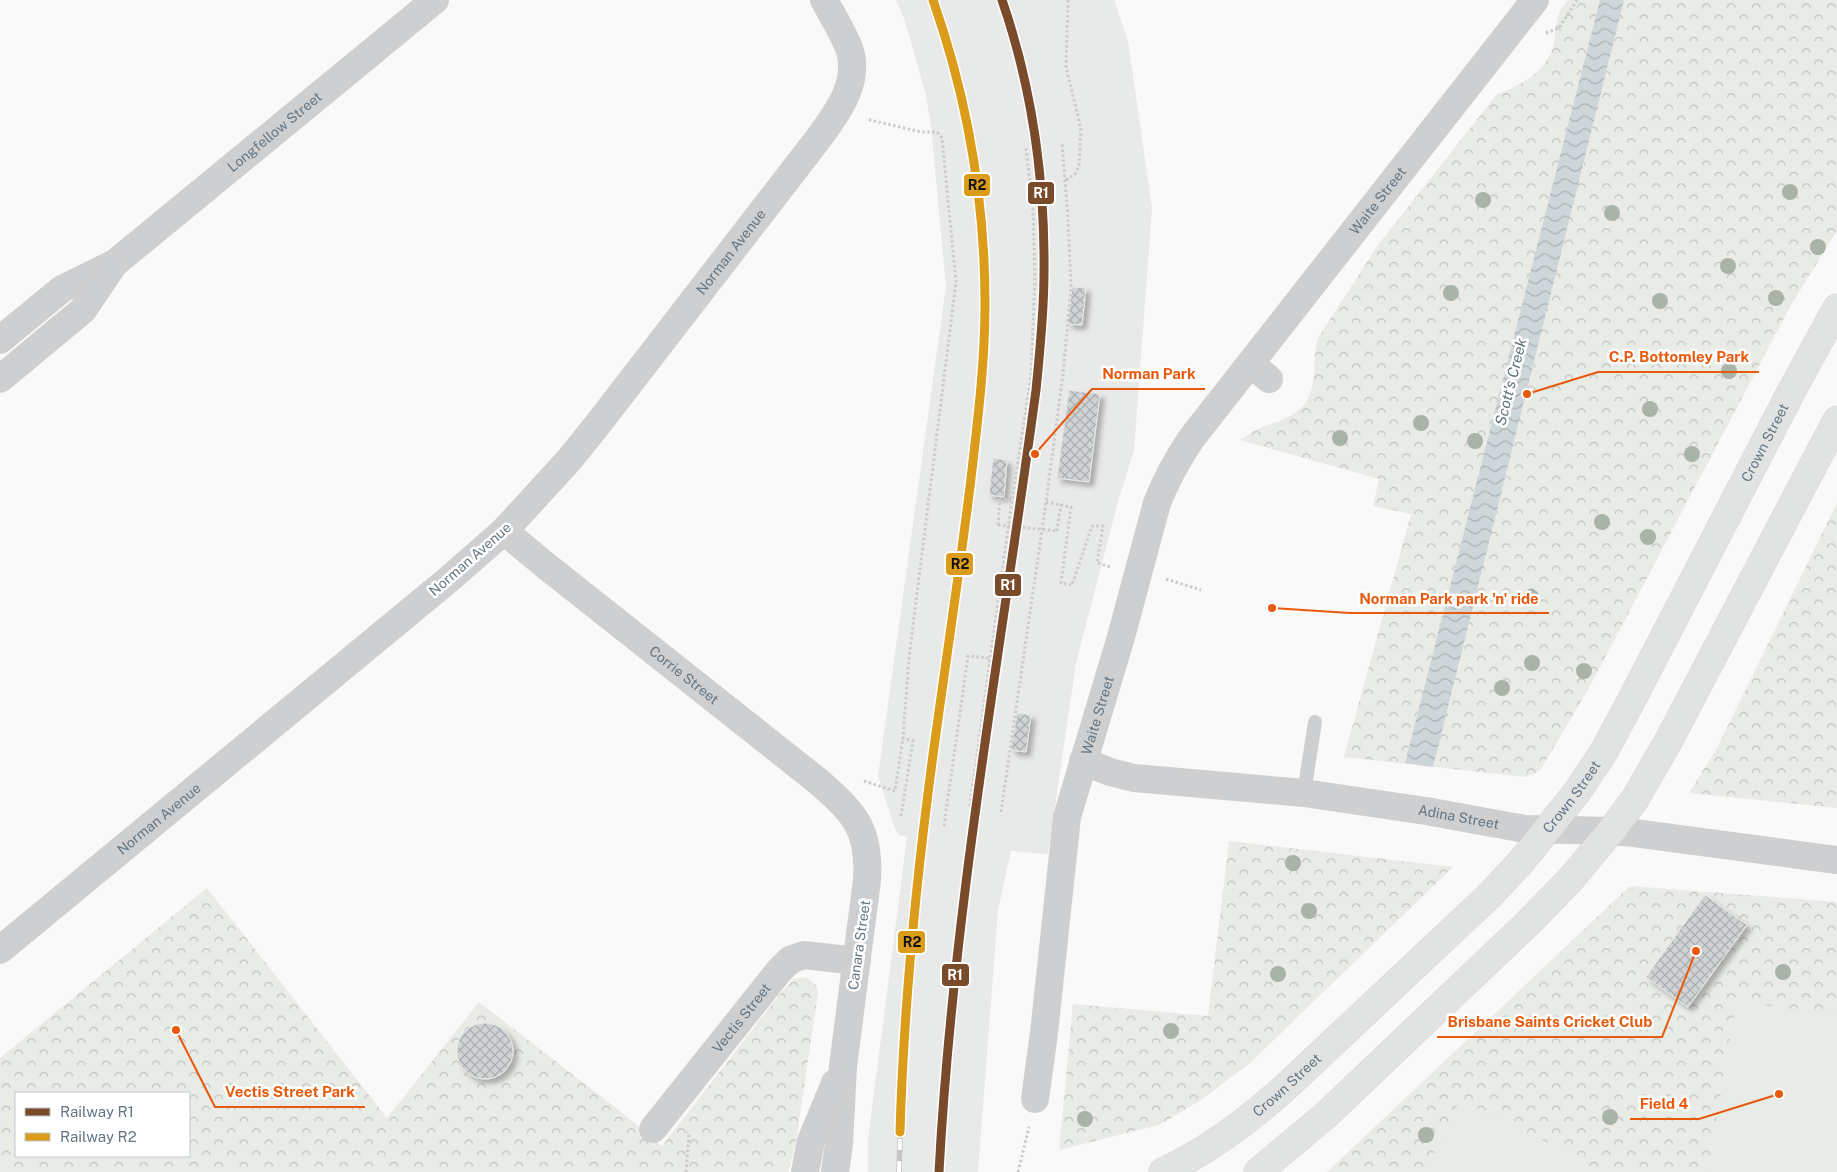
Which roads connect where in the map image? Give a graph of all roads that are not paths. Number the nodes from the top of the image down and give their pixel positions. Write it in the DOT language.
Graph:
graph roads {
  1 [pos="435,0"];
  2 [pos="824,0"];
  3 [pos="1535,0"];
  4 [pos="115,263"];
  5 [pos="1837,308"];
  6 [pos="0,340"];
  7 [pos="0,379"];
  8 [pos="1837,420"];
  9 [pos="504,531"];
  10 [pos="1315,722"];
  11 [pos="1083,762"];
  12 [pos="1304,793"];
  13 [pos="860,826"];
  14 [pos="1548,830"];
  15 [pos="1611,831"];
  16 [pos="1837,860"];
  17 [pos="0,950"];
  18 [pos="857,961"];
  19 [pos="843,1066"];
  20 [pos="1035,1098"];
  21 [pos="653,1129"];
  22 [pos="806,1172"];
  23 [pos="835,1172"];
  24 [pos="1163,1172"];
  25 [pos="1258,1172"];
  1 -- 4 [label="street, Longfellow Street"];
  2 -- 9 [label="street, Norman Avenue"];
  3 -- 11 [label="street, Waite Street"];
  4 -- 6 [label="street, Longfellow Street"];
  4 -- 7 [label="street, Longfellow Street"];
  5 -- 14 [label="main road, Crown Street"];
  8 -- 15 [label="main road"];
  9 -- 13 [label="street, Corrie Street"];
  9 -- 17 [label="street, Norman Avenue"];
  10 -- 12 [label="lane"];
  11 -- 12 [label="street, Adina Street"];
  11 -- 20 [label="street, Waite Street"];
  12 -- 14 [label="street, Adina Street"];
  13 -- 18 [label="street, Canara Street"];
  14 -- 15 [label="street, Adina Street"];
  14 -- 24 [label="main road, Crown Street"];
  15 -- 16 [label="street, Adina Street"];
  15 -- 25 [label="main road"];
  18 -- 19 [label="street, Canara Street"];
  18 -- 21 [label="street, Vectis Street"];
  19 -- 22 [label="street, Canara Street"];
  19 -- 23 [label="street, Canara Street"];
}
